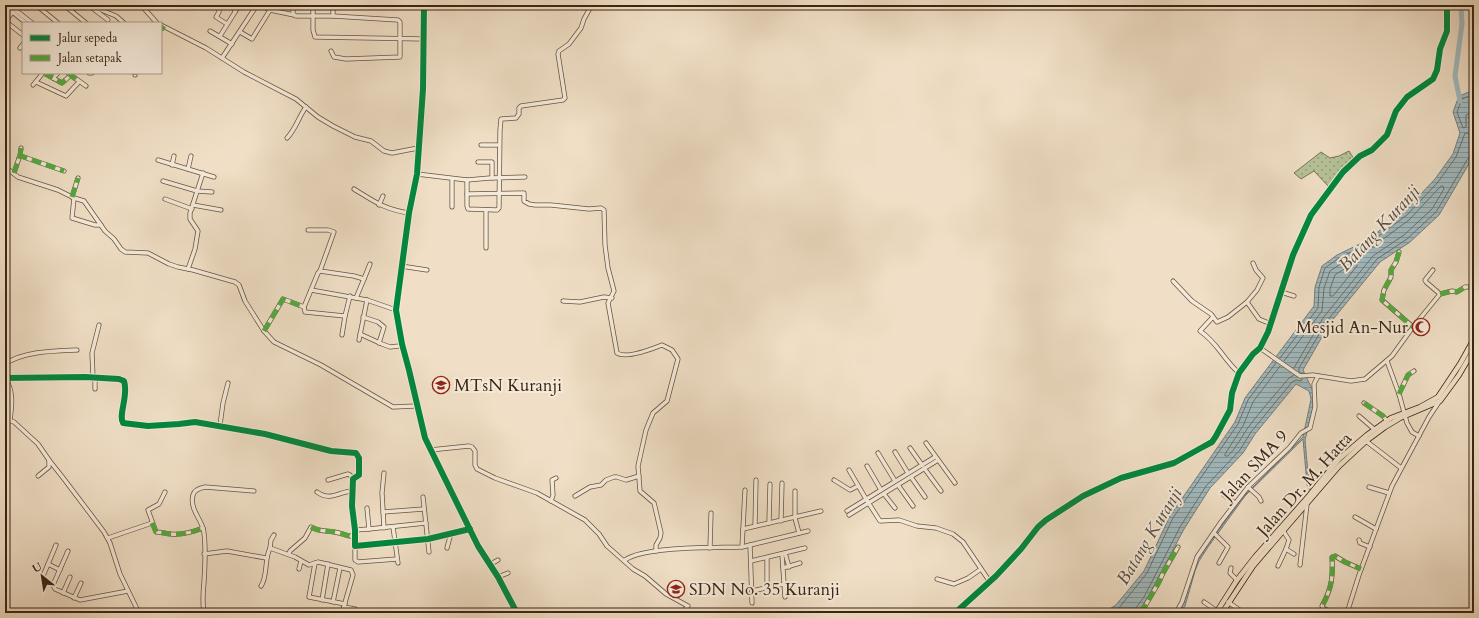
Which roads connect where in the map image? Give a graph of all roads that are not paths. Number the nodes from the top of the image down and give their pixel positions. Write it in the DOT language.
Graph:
graph roads {
  1 [pos="9,5"];
  2 [pos="18,5"];
  3 [pos="36,5"];
  4 [pos="64,5"];
  5 [pos="89,5"];
  6 [pos="141,5"];
  7 [pos="219,5"];
  8 [pos="233,5"];
  9 [pos="239,5"];
  10 [pos="257,5"];
  11 [pos="261,5"];
  12 [pos="293,5"];
  13 [pos="313,5"];
  14 [pos="333,5"];
  15 [pos="424,5"];
  16 [pos="1447,5"];
  17 [pos="5,6"];
  18 [pos="270,10"];
  19 [pos="589,10"];
  20 [pos="14,11"];
  21 [pos="235,12"];
  22 [pos="114,15"];
  23 [pos="294,15"];
  24 [pos="313,16"];
  25 [pos="333,16"];
  26 [pos="5,21"];
  27 [pos="25,22"];
  28 [pos="30,22"];
  29 [pos="57,22"];
  30 [pos="85,22"];
  31 [pos="106,22"];
  32 [pos="123,22"];
  33 [pos="156,22"];
  34 [pos="227,24"];
  35 [pos="162,25"];
  36 [pos="210,31"];
  37 [pos="240,32"];
  38 [pos="22,34"];
  39 [pos="220,36"];
  40 [pos="424,39"];
  41 [pos="400,40"];
  42 [pos="232,44"];
  43 [pos="22,45"];
  44 [pos="20,48"];
  45 [pos="331,51"];
  46 [pos="222,58"];
  47 [pos="42,74"];
  48 [pos="45,74"];
  49 [pos="57,74"];
  50 [pos="69,74"];
  51 [pos="53,78"];
  52 [pos="36,82"];
  53 [pos="79,82"];
  54 [pos="33,85"];
  55 [pos="86,86"];
  56 [pos="306,106"];
  57 [pos="287,138"];
  58 [pos="482,145"];
  59 [pos="499,145"];
  60 [pos="21,148"];
  61 [pos="418,148"];
  62 [pos="20,156"];
  63 [pos="174,156"];
  64 [pos="192,156"];
  65 [pos="158,160"];
  66 [pos="499,161"];
  67 [pos="478,162"];
  68 [pos="492,162"];
  69 [pos="172,165"];
  70 [pos="5,167"];
  71 [pos="188,169"];
  72 [pos="64,171"];
  73 [pos="14,173"];
  74 [pos="203,173"];
  75 [pos="416,174"];
  76 [pos="214,177"];
  77 [pos="525,177"];
  78 [pos="78,178"];
  79 [pos="452,178"];
  80 [pos="492,178"];
  81 [pos="500,178"];
  82 [pos="467,180"];
  83 [pos="164,181"];
  84 [pos="354,189"];
  85 [pos="197,191"];
  86 [pos="212,192"];
  87 [pos="467,194"];
  88 [pos="499,194"];
  89 [pos="383,196"];
  90 [pos="73,198"];
  91 [pos="165,199"];
  92 [pos="379,205"];
  93 [pos="192,207"];
  94 [pos="452,207"];
  95 [pos="221,210"];
  96 [pos="486,210"];
  97 [pos="409,214"];
  98 [pos="101,225"];
  99 [pos="308,230"];
  100 [pos="486,248"];
  101 [pos="1399,252"];
  102 [pos="1254,263"];
  103 [pos="370,264"];
  104 [pos="401,266"];
  105 [pos="188,269"];
  106 [pos="5,270"];
  107 [pos="427,270"];
  108 [pos="1433,270"];
  109 [pos="320,271"];
  110 [pos="364,279"];
  111 [pos="1173,281"];
  112 [pos="5,282"];
  113 [pos="1474,286"];
  114 [pos="310,290"];
  115 [pos="1281,292"];
  116 [pos="1440,294"];
  117 [pos="350,296"];
  118 [pos="1294,296"];
  119 [pos="356,298"];
  120 [pos="612,298"];
  121 [pos="367,300"];
  122 [pos="564,301"];
  123 [pos="1248,302"];
  124 [pos="304,307"];
  125 [pos="396,310"];
  126 [pos="345,316"];
  127 [pos="364,317"];
  128 [pos="1213,317"];
  129 [pos="100,324"];
  130 [pos="1271,324"];
  131 [pos="1413,327"];
  132 [pos="264,331"];
  133 [pos="360,334"];
  134 [pos="342,335"];
  135 [pos="1474,339"];
  136 [pos="359,340"];
  137 [pos="379,343"];
  138 [pos="402,344"];
  139 [pos="1260,348"];
  140 [pos="77,350"];
  141 [pos="1474,351"];
  142 [pos="1387,361"];
  143 [pos="5,364"];
  144 [pos="1414,370"];
  145 [pos="1239,373"];
  146 [pos="1318,376"];
  147 [pos="94,377"];
  148 [pos="6,379"];
  149 [pos="228,383"];
  150 [pos="95,389"];
  151 [pos="1399,394"];
  152 [pos="1439,399"];
  153 [pos="1364,402"];
  154 [pos="417,404"];
  155 [pos="1405,414"];
  156 [pos="1358,416"];
  157 [pos="5,419"];
  158 [pos="10,420"];
  159 [pos="1387,421"];
  160 [pos="220,426"];
  161 [pos="1374,429"];
  162 [pos="1419,436"];
  163 [pos="1366,441"];
  164 [pos="926,443"];
  165 [pos="910,448"];
  166 [pos="430,450"];
  167 [pos="894,452"];
  168 [pos="878,453"];
  169 [pos="936,458"];
  170 [pos="48,460"];
  171 [pos="867,466"];
  172 [pos="923,467"];
  173 [pos="1401,468"];
  174 [pos="849,470"];
  175 [pos="384,473"];
  176 [pos="909,475"];
  177 [pos="38,476"];
  178 [pos="638,476"];
  179 [pos="556,478"];
  180 [pos="353,479"];
  181 [pos="328,480"];
  182 [pos="756,480"];
  183 [pos="834,480"];
  184 [pos="782,483"];
  185 [pos="896,483"];
  186 [pos="955,483"];
  187 [pos="770,484"];
  188 [pos="858,486"];
  189 [pos="1369,487"];
  190 [pos="1250,489"];
  191 [pos="744,490"];
  192 [pos="254,491"];
  193 [pos="353,491"];
  194 [pos="795,491"];
  195 [pos="941,491"];
  196 [pos="165,492"];
  197 [pos="317,492"];
  198 [pos="883,492"];
  199 [pos="1389,493"];
  200 [pos="1224,495"];
  201 [pos="576,496"];
  202 [pos="423,497"];
  203 [pos="926,497"];
  204 [pos="551,501"];
  205 [pos="867,501"];
  206 [pos="1261,501"];
  207 [pos="1235,503"];
  208 [pos="1305,505"];
  209 [pos="913,506"];
  210 [pos="367,508"];
  211 [pos="895,508"];
  212 [pos="424,509"];
  213 [pos="821,511"];
  214 [pos="383,512"];
  215 [pos="711,513"];
  216 [pos="848,513"];
  217 [pos="1355,517"];
  218 [pos="796,518"];
  219 [pos="781,520"];
  220 [pos="152,523"];
  221 [pos="769,523"];
  222 [pos="426,524"];
  223 [pos="755,526"];
  224 [pos="393,527"];
  225 [pos="203,528"];
  226 [pos="384,528"];
  227 [pos="470,529"];
  228 [pos="743,529"];
  229 [pos="1376,529"];
  230 [pos="355,530"];
  231 [pos="369,530"];
  232 [pos="808,531"];
  233 [pos="1284,532"];
  234 [pos="451,533"];
  235 [pos="799,533"];
  236 [pos="1215,534"];
  237 [pos="274,535"];
  238 [pos="354,536"];
  239 [pos="108,538"];
  240 [pos="428,539"];
  241 [pos="1359,540"];
  242 [pos="396,543"];
  243 [pos="56,545"];
  244 [pos="750,545"];
  245 [pos="355,546"];
  246 [pos="742,547"];
  247 [pos="1178,547"];
  248 [pos="1370,547"];
  249 [pos="270,548"];
  250 [pos="447,548"];
  251 [pos="710,548"];
  252 [pos="805,548"];
  253 [pos="1286,549"];
  254 [pos="68,551"];
  255 [pos="656,551"];
  256 [pos="429,552"];
  257 [pos="204,554"];
  258 [pos="289,554"];
  259 [pos="783,554"];
  260 [pos="1294,554"];
  261 [pos="266,558"];
  262 [pos="767,558"];
  263 [pos="498,560"];
  264 [pos="625,560"];
  265 [pos="301,561"];
  266 [pos="751,562"];
  267 [pos="315,563"];
  268 [pos="1219,563"];
  269 [pos="48,564"];
  270 [pos="328,564"];
  271 [pos="800,564"];
  272 [pos="490,565"];
  273 [pos="1300,565"];
  274 [pos="1278,566"];
  275 [pos="788,567"];
  276 [pos="340,568"];
  277 [pos="783,568"];
  278 [pos="1231,568"];
  279 [pos="981,569"];
  280 [pos="1361,569"];
  281 [pos="60,570"];
  282 [pos="299,570"];
  283 [pos="508,574"];
  284 [pos="43,576"];
  285 [pos="70,577"];
  286 [pos="498,577"];
  287 [pos="937,579"];
  288 [pos="990,582"];
  289 [pos="1238,582"];
  290 [pos="81,583"];
  291 [pos="784,584"];
  292 [pos="261,586"];
  293 [pos="767,587"];
  294 [pos="128,591"];
  295 [pos="752,591"];
  296 [pos="63,593"];
  297 [pos="785,597"];
  298 [pos="74,598"];
  299 [pos="322,600"];
  300 [pos="333,602"];
  301 [pos="1204,602"];
  302 [pos="1228,602"];
  303 [pos="752,603"];
  304 [pos="344,606"];
  305 [pos="355,609"];
  306 [pos="1216,612"];
  307 [pos="139,613"];
  308 [pos="204,613"];
  309 [pos="342,613"];
  310 [pos="517,613"];
  311 [pos="682,613"];
  312 [pos="955,613"];
  313 [pos="1141,613"];
  314 [pos="1176,613"];
  315 [pos="1222,613"];
  316 [pos="1244,613"];
  317 [pos="1333,613"];
  318 [pos="1347,613"];
  1 -- 20 [label="street"];
  2 -- 20 [label="street"];
  3 -- 29 [label="street"];
  4 -- 30 [label="street"];
  5 -- 22 [label="street"];
  5 -- 31 [label="street"];
  6 -- 33 [label="street"];
  7 -- 34 [label="street"];
  8 -- 21 [label="street"];
  9 -- 21 [label="street"];
  10 -- 37 [label="street"];
  11 -- 18 [label="street"];
  12 -- 23 [label="street"];
  13 -- 24 [label="street"];
  14 -- 25 [label="street"];
  15 -- 40 [label="street"];
  16 -- 115 [label="street"];
  17 -- 20 [label="street"];
  18 -- 23 [label="street"];
  18 -- 37 [label="street"];
  19 -- 59 [label="street"];
  20 -- 26 [label="street"];
  20 -- 27 [label="street"];
  20 -- 28 [label="street"];
  21 -- 34 [label="street"];
  22 -- 31 [label="street"];
  22 -- 32 [label="street"];
  23 -- 24 [label="street"];
  24 -- 25 [label="street"];
  24 -- 41 [label="street"];
  25 -- 41 [label="street"];
  26 -- 38 [label="street"];
  34 -- 39 [label="street"];
  35 -- 46 [label="street"];
  36 -- 39 [label="street"];
  37 -- 42 [label="street"];
  39 -- 42 [label="street"];
  40 -- 41 [label="street"];
  40 -- 61 [label="street"];
  41 -- 45 [label="street"];
  42 -- 46 [label="street"];
  43 -- 44 [label="street"];
  46 -- 56 [label="street"];
  47 -- 52 [label="street"];
  48 -- 51 [label="street"];
  49 -- 51 [label="street"];
  50 -- 51 [label="street"];
  50 -- 53 [label="street"];
  52 -- 53 [label="street"];
  52 -- 54 [label="street"];
  53 -- 55 [label="street"];
  56 -- 57 [label="street"];
  56 -- 61 [label="street"];
  58 -- 59 [label="street"];
  59 -- 66 [label="street"];
  60 -- 62 [label="street"];
  61 -- 75 [label="street"];
  62 -- 72 [label="street"];
  62 -- 73 [label="street"];
  63 -- 69 [label="street"];
  64 -- 71 [label="street"];
  65 -- 69 [label="street"];
  66 -- 68 [label="street"];
  66 -- 81 [label="street"];
  67 -- 68 [label="street"];
  68 -- 80 [label="street"];
  69 -- 71 [label="street"];
  70 -- 73 [label="street"];
  71 -- 74 [label="street"];
  73 -- 90 [label="street"];
  74 -- 76 [label="street"];
  74 -- 85 [label="street"];
  75 -- 79 [label="street"];
  75 -- 97 [label="street"];
  77 -- 81 [label="street"];
  78 -- 90 [label="street"];
  79 -- 82 [label="street"];
  79 -- 94 [label="street"];
  80 -- 81 [label="street"];
  80 -- 82 [label="street"];
  81 -- 88 [label="street"];
  82 -- 87 [label="street"];
  83 -- 85 [label="street"];
  84 -- 92 [label="street"];
  85 -- 86 [label="street"];
  85 -- 93 [label="street"];
  87 -- 88 [label="street"];
  87 -- 96 [label="street"];
  88 -- 96 [label="street"];
  88 -- 120 [label="street"];
  89 -- 92 [label="street"];
  90 -- 98 [label="street"];
  90 -- 98 [label="street"];
  91 -- 93 [label="street"];
  92 -- 97 [label="street"];
  93 -- 95 [label="street"];
  93 -- 105 [label="street"];
  96 -- 100 [label="street"];
  97 -- 104 [label="street"];
  98 -- 105 [label="street"];
  99 -- 109 [label="street"];
  101 -- 131 [label="street"];
  102 -- 123 [label="street"];
  103 -- 110 [label="street"];
  104 -- 107 [label="street"];
  104 -- 125 [label="street"];
  105 -- 132 [label="street"];
  106 -- 112 [label="street"];
  108 -- 116 [label="street"];
  109 -- 110 [label="street"];
  109 -- 114 [label="street"];
  110 -- 119 [label="street"];
  111 -- 128 [label="street"];
  113 -- 116 [label="street"];
  114 -- 117 [label="street"];
  114 -- 124 [label="street"];
  115 -- 118 [label="street"];
  115 -- 130 [label="street"];
  116 -- 131 [label="street"];
  117 -- 119 [label="street"];
  117 -- 126 [label="street"];
  119 -- 121 [label="street"];
  120 -- 122 [label="street"];
  120 -- 178 [label="street"];
  121 -- 125 [label="street"];
  121 -- 127 [label="street"];
  123 -- 128 [label="street"];
  123 -- 130 [label="street"];
  124 -- 126 [label="street"];
  124 -- 132 [label="street"];
  125 -- 138 [label="street"];
  126 -- 134 [label="street"];
  127 -- 133 [label="street"];
  127 -- 137 [label="street"];
  128 -- 145 [label="street"];
  129 -- 147 [label="street"];
  130 -- 139 [label="street"];
  131 -- 142 [label="street"];
  132 -- 154 [label="street"];
  133 -- 136 [label="street"];
  133 -- 137 [label="street"];
  135 -- 152 [label="main road"];
  137 -- 138 [label="street"];
  138 -- 154 [label="street"];
  139 -- 145 [label="street"];
  139 -- 146 [label="street"];
  140 -- 143 [label="street"];
  141 -- 152 [label="main road"];
  142 -- 146 [label="street"];
  142 -- 151 [label="street"];
  144 -- 151 [label="street"];
  145 -- 288 [label="street"];
  146 -- 190 [label="street, Jalan SMA 9"];
  147 -- 148 [label="street"];
  147 -- 150 [label="street"];
  147 -- 160 [label="street"];
  148 -- 158 [label="street"];
  149 -- 160 [label="street"];
  151 -- 155 [label="street"];
  152 -- 155 [label="main road, Jalan Dr. M. Hatta"];
  152 -- 162 [label="street"];
  153 -- 159 [label="street"];
  154 -- 166 [label="street"];
  155 -- 159 [label="main road, Jalan Dr. M. Hatta"];
  155 -- 162 [label="street"];
  155 -- 163 [label="main road, Jalan Dr. M. Hatta"];
  156 -- 161 [label="street"];
  157 -- 158 [label="street"];
  158 -- 170 [label="street"];
  159 -- 161 [label="main road, Jalan Dr. M. Hatta"];
  160 -- 180 [label="street"];
  161 -- 208 [label="main road, Jalan Dr. M. Hatta"];
  162 -- 173 [label="street"];
  163 -- 173 [label="street"];
  163 -- 208 [label="main road, Jalan Dr. M. Hatta"];
  164 -- 169 [label="street"];
  165 -- 172 [label="street"];
  166 -- 204 [label="street"];
  166 -- 227 [label="street"];
  167 -- 176 [label="street"];
  168 -- 185 [label="street"];
  169 -- 172 [label="street"];
  169 -- 186 [label="street"];
  170 -- 177 [label="street"];
  170 -- 239 [label="street"];
  171 -- 198 [label="street"];
  172 -- 176 [label="street"];
  172 -- 195 [label="street"];
  173 -- 199 [label="street"];
  174 -- 188 [label="street"];
  175 -- 214 [label="street"];
  176 -- 185 [label="street"];
  176 -- 203 [label="street"];
  178 -- 201 [label="street"];
  178 -- 255 [label="street"];
  179 -- 204 [label="street"];
  180 -- 181 [label="street"];
  180 -- 193 [label="street"];
  182 -- 223 [label="street"];
  183 -- 188 [label="street"];
  184 -- 219 [label="street"];
  185 -- 198 [label="street"];
  185 -- 209 [label="street"];
  187 -- 221 [label="street"];
  188 -- 205 [label="street"];
  189 -- 199 [label="street"];
  190 -- 206 [label="street"];
  190 -- 207 [label="street, Jalan SMA 9"];
  191 -- 228 [label="street"];
  192 -- 225 [label="street"];
  193 -- 197 [label="street"];
  193 -- 230 [label="street"];
  194 -- 218 [label="street"];
  196 -- 220 [label="street"];
  198 -- 205 [label="street"];
  198 -- 211 [label="street"];
  199 -- 229 [label="street"];
  200 -- 207 [label="street"];
  202 -- 212 [label="street"];
  204 -- 264 [label="street"];
  205 -- 216 [label="street"];
  205 -- 279 [label="street"];
  207 -- 236 [label="street, Jalan SMA 9"];
  208 -- 233 [label="main road, Jalan Dr. M. Hatta"];
  208 -- 273 [label="street"];
  208 -- 289 [label="main road, Jalan Dr. M. Hatta"];
  210 -- 231 [label="street"];
  212 -- 214 [label="street"];
  212 -- 222 [label="street"];
  213 -- 218 [label="street"];
  214 -- 226 [label="street"];
  215 -- 251 [label="street"];
  217 -- 229 [label="street"];
  218 -- 219 [label="street"];
  218 -- 235 [label="street"];
  219 -- 221 [label="street"];
  220 -- 225 [label="street"];
  220 -- 239 [label="street"];
  221 -- 223 [label="street"];
  222 -- 224 [label="street"];
  222 -- 240 [label="street"];
  223 -- 228 [label="street"];
  224 -- 226 [label="street"];
  224 -- 242 [label="street"];
  225 -- 257 [label="street"];
  226 -- 231 [label="street"];
  227 -- 234 [label="street"];
  227 -- 272 [label="street"];
  228 -- 246 [label="street"];
  229 -- 248 [label="street"];
  230 -- 231 [label="street"];
  230 -- 238 [label="street"];
  232 -- 235 [label="street"];
  233 -- 253 [label="street"];
  233 -- 289 [label="main road, Jalan Dr. M. Hatta"];
  234 -- 240 [label="street"];
  234 -- 250 [label="street"];
  235 -- 244 [label="street"];
  236 -- 268 [label="street"];
  236 -- 314 [label="street, Jalan SMA 9"];
  237 -- 249 [label="street"];
  238 -- 245 [label="street"];
  238 -- 258 [label="street"];
  239 -- 294 [label="street"];
  240 -- 242 [label="street"];
  240 -- 256 [label="street"];
  241 -- 248 [label="street"];
  242 -- 245 [label="street"];
  242 -- 245 [label="street"];
  243 -- 269 [label="street"];
  244 -- 246 [label="street"];
  244 -- 266 [label="street"];
  246 -- 251 [label="street"];
  247 -- 313 [label="street"];
  248 -- 280 [label="street"];
  249 -- 258 [label="street"];
  249 -- 261 [label="street"];
  251 -- 255 [label="street"];
  252 -- 259 [label="street"];
  253 -- 260 [label="street"];
  253 -- 274 [label="street"];
  254 -- 281 [label="street"];
  255 -- 264 [label="street"];
  257 -- 261 [label="street"];
  257 -- 308 [label="street"];
  258 -- 265 [label="street"];
  259 -- 262 [label="street"];
  259 -- 275 [label="street"];
  259 -- 277 [label="street"];
  261 -- 292 [label="street"];
  262 -- 266 [label="street"];
  262 -- 293 [label="street"];
  263 -- 272 [label="street"];
  264 -- 311 [label="street"];
  265 -- 267 [label="street"];
  265 -- 282 [label="street"];
  266 -- 295 [label="street"];
  267 -- 270 [label="street"];
  267 -- 299 [label="street"];
  269 -- 281 [label="street"];
  269 -- 284 [label="street"];
  270 -- 276 [label="street"];
  270 -- 299 [label="street"];
  271 -- 275 [label="street"];
  272 -- 286 [label="street"];
  275 -- 277 [label="street"];
  276 -- 300 [label="street"];
  276 -- 304 [label="street"];
  277 -- 291 [label="street"];
  278 -- 289 [label="street"];
  279 -- 287 [label="street"];
  279 -- 288 [label="street"];
  280 -- 317 [label="street"];
  280 -- 318 [label="street"];
  281 -- 296 [label="street"];
  283 -- 286 [label="street"];
  285 -- 296 [label="street"];
  286 -- 310 [label="street"];
  288 -- 312 [label="street"];
  289 -- 302 [label="main road"];
  289 -- 306 [label="main road, Jalan Dr. M. Hatta"];
  290 -- 298 [label="street"];
  291 -- 293 [label="street"];
  291 -- 297 [label="street"];
  293 -- 295 [label="street"];
  294 -- 298 [label="street"];
  294 -- 307 [label="street"];
  295 -- 303 [label="street"];
  296 -- 298 [label="street"];
  299 -- 300 [label="street"];
  300 -- 304 [label="street"];
  301 -- 306 [label="street"];
  302 -- 315 [label="main road"];
  302 -- 316 [label="street"];
  304 -- 305 [label="street"];
  304 -- 309 [label="street"];
}
